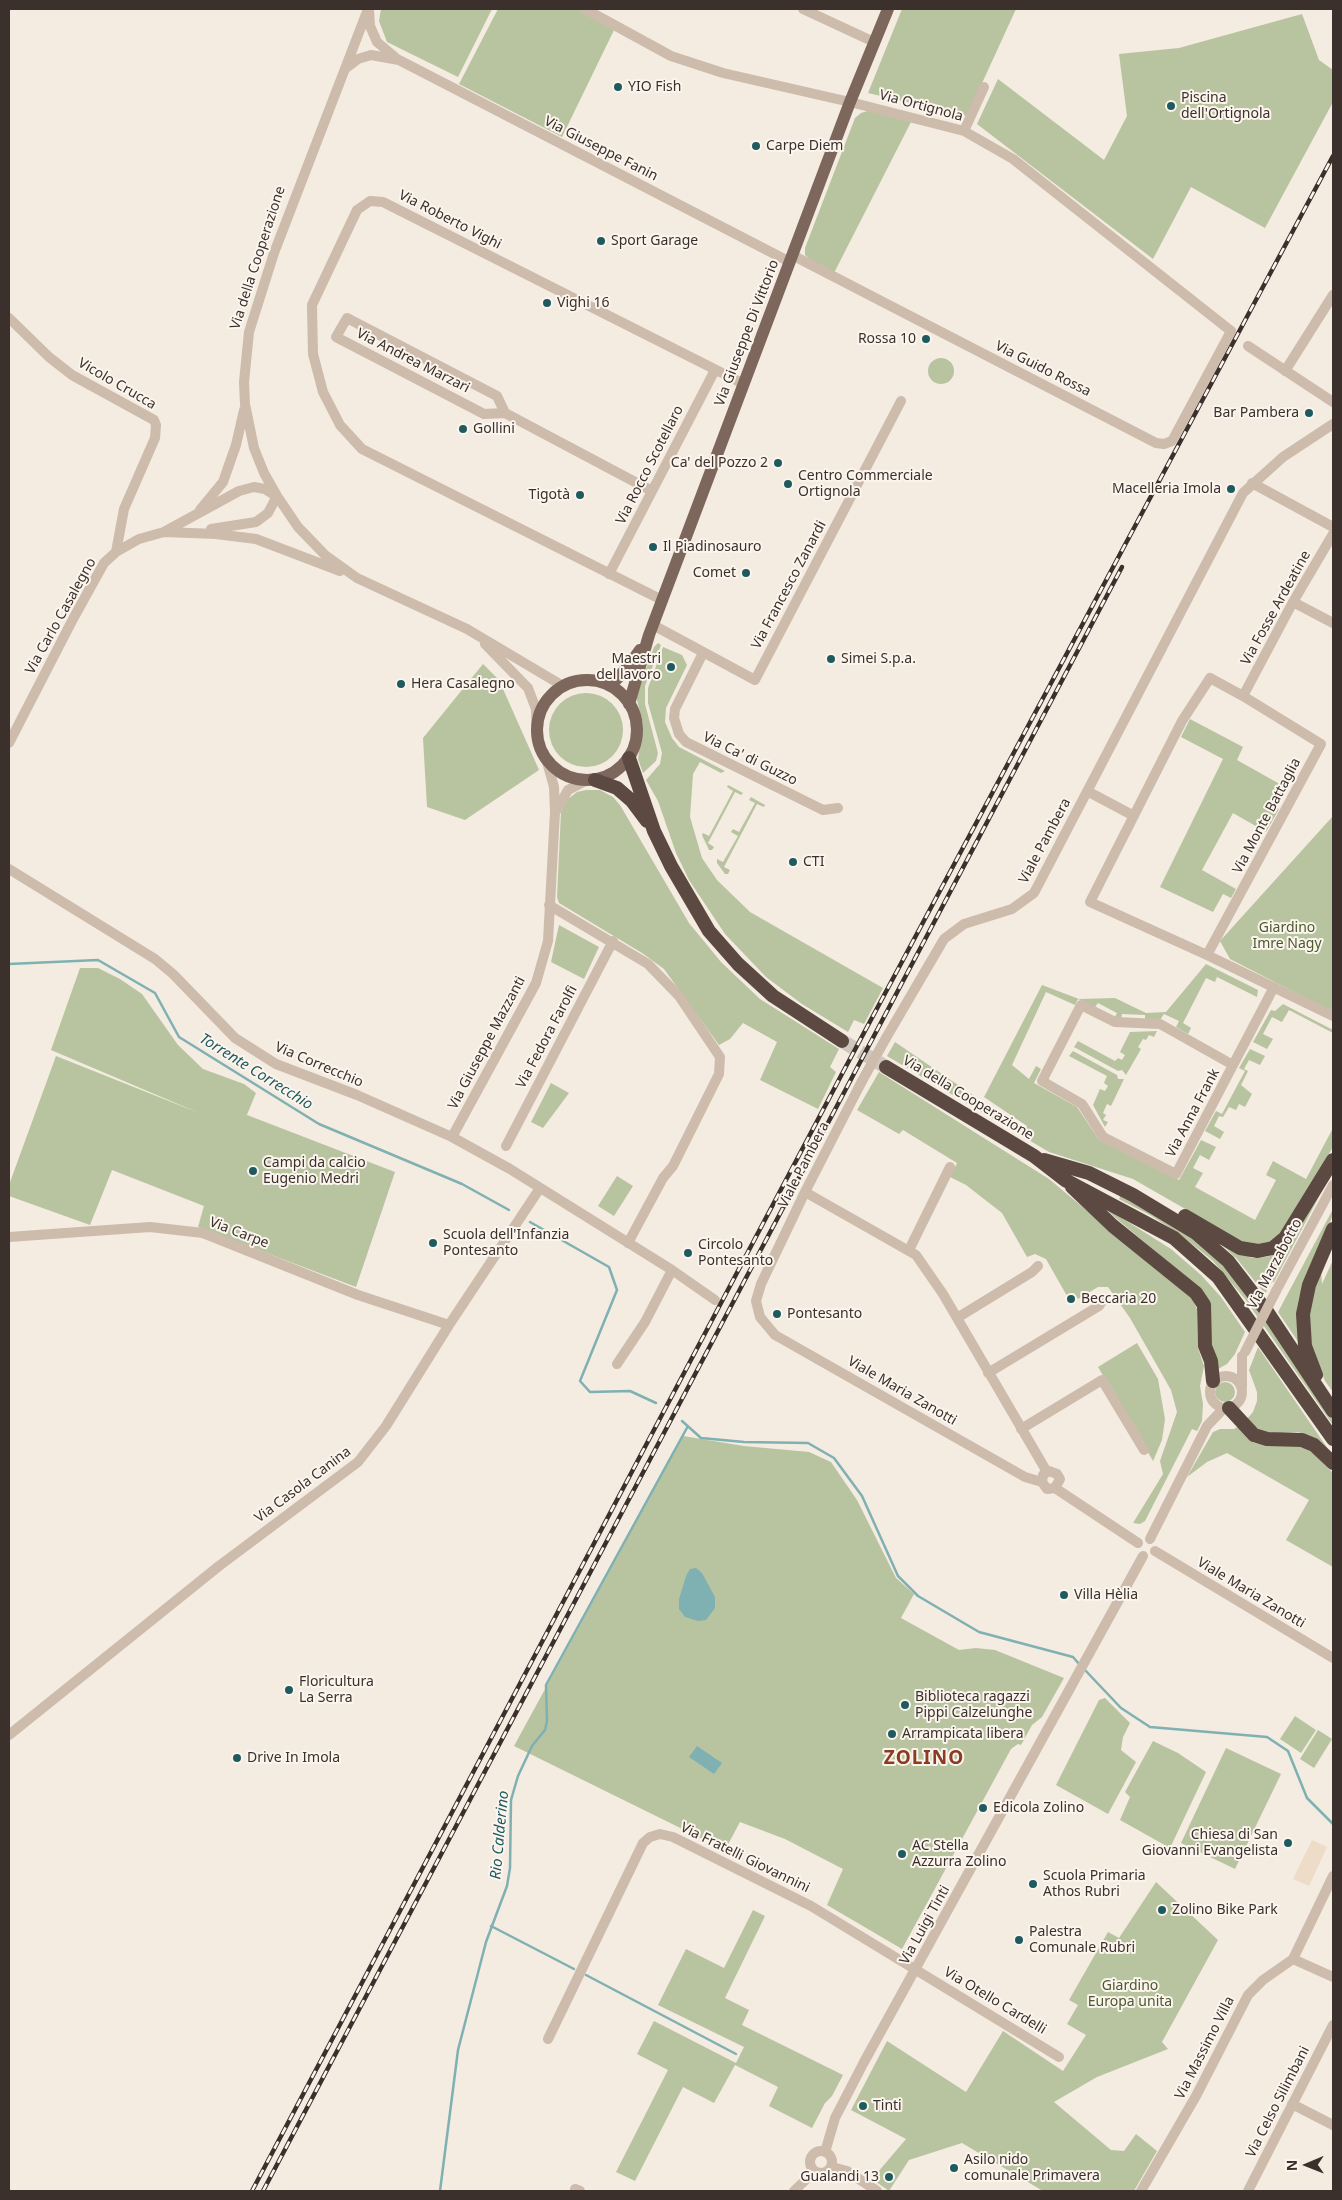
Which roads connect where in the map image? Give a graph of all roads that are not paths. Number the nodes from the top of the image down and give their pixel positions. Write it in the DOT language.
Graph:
graph roads {
  1 [pos="368,9"];
  2 [pos="585,9"];
  3 [pos="803,9"];
  4 [pos="888,9"];
  5 [pos="357,40"];
  6 [pos="377,42"];
  7 [pos="874,42"];
  8 [pos="371,55"];
  9 [pos="399,60"];
  10 [pos="346,69"];
  11 [pos="984,87"];
  12 [pos="850,102"];
  13 [pos="964,131"];
  14 [pos="791,258"];
  15 [pos="1333,295"];
  16 [pos="9,318"];
  17 [pos="1231,330"];
  18 [pos="1248,346"];
  19 [pos="715,370"];
  20 [pos="1285,371"];
  21 [pos="744,384"];
  22 [pos="901,401"];
  23 [pos="1333,402"];
  24 [pos="245,404"];
  25 [pos="505,413"];
  26 [pos="1333,424"];
  27 [pos="1252,483"];
  28 [pos="652,492"];
  29 [pos="277,496"];
  30 [pos="199,511"];
  31 [pos="1333,527"];
  32 [pos="164,532"];
  33 [pos="188,532"];
  34 [pos="1333,534"];
  35 [pos="116,552"];
  36 [pos="609,574"];
  37 [pos="357,578"];
  38 [pos="662,600"];
  39 [pos="1293,602"];
  40 [pos="1333,623"];
  41 [pos="467,629"];
  42 [pos="651,630"];
  43 [pos="703,653"];
  44 [pos="563,686"];
  45 [pos="610,686"];
  46 [pos="1243,696"];
  47 [pos="629,704"];
  48 [pos="537,737"];
  49 [pos="9,742"];
  50 [pos="629,758"];
  51 [pos="548,762"];
  52 [pos="590,780"];
  53 [pos="1087,791"];
  54 [pos="838,808"];
  55 [pos="555,812"];
  56 [pos="1134,816"];
  57 [pos="654,831"];
  58 [pos="9,869"];
  59 [pos="549,905"];
  60 [pos="613,941"];
  61 [pos="1207,955"];
  62 [pos="1274,986"];
  63 [pos="1333,1016"];
  64 [pos="842,1041"];
  65 [pos="1234,1065"];
  66 [pos="886,1067"];
  67 [pos="452,1137"];
  68 [pos="506,1146"];
  69 [pos="1034,1156"];
  70 [pos="1333,1160"];
  71 [pos="950,1167"];
  72 [pos="1089,1173"];
  73 [pos="1065,1180"];
  74 [pos="1333,1185"];
  75 [pos="540,1188"];
  76 [pos="805,1192"];
  77 [pos="1333,1229"];
  78 [pos="9,1237"];
  79 [pos="628,1243"];
  80 [pos="909,1250"];
  81 [pos="1038,1266"];
  82 [pos="672,1270"];
  83 [pos="715,1300"];
  84 [pos="1102,1300"];
  85 [pos="758,1312"];
  86 [pos="957,1318"];
  87 [pos="449,1325"];
  88 [pos="1243,1354"];
  89 [pos="617,1364"];
  90 [pos="988,1372"];
  91 [pos="1216,1384"];
  92 [pos="1242,1388"];
  93 [pos="1331,1407"];
  94 [pos="1227,1408"];
  95 [pos="1207,1426"];
  96 [pos="1021,1428"];
  97 [pos="1333,1439"];
  98 [pos="1144,1450"];
  99 [pos="1333,1463"];
  100 [pos="1047,1472"];
  101 [pos="1042,1482"];
  102 [pos="1055,1488"];
  103 [pos="1150,1539"];
  104 [pos="1138,1542"];
  105 [pos="1155,1551"];
  106 [pos="1143,1556"];
  107 [pos="1333,1658"];
  108 [pos="9,1735"];
  109 [pos="1333,1876"];
  110 [pos="1293,1959"];
  111 [pos="916,1969"];
  112 [pos="1333,1977"];
  113 [pos="1333,2024"];
  114 [pos="548,2038"];
  115 [pos="1059,2057"];
  116 [pos="1292,2104"];
  117 [pos="1333,2125"];
  118 [pos="825,2152"];
  119 [pos="832,2167"];
  120 [pos="815,2171"];
  121 [pos="794,2191"];
  122 [pos="877,2191"];
  123 [pos="1142,2191"];
  124 [pos="1248,2191"];
  1 -- 5 [label="street, Via della Cooperazione"];
  1 -- 6 [label="street"];
  2 -- 12 [label="street, Via Ortignola"];
  3 -- 7 [label="street"];
  4 -- 7 [label="main road, Via Giuseppe Di Vittorio"];
  5 -- 6 [label="street, Via Giuseppe Fanin"];
  5 -- 8 [label="street"];
  5 -- 10 [label="street, Via della Cooperazione"];
  6 -- 9 [label="street, Via Giuseppe Fanin"];
  7 -- 12 [label="main road, Via Giuseppe Di Vittorio"];
  8 -- 9 [label="street, Via Giuseppe Fanin"];
  8 -- 10 [label="street"];
  9 -- 14 [label="street, Via Giuseppe Fanin"];
  10 -- 24 [label="street, Via della Cooperazione"];
  11 -- 13 [label="street"];
  12 -- 13 [label="street, Via Ortignola"];
  12 -- 14 [label="main road, Via Giuseppe Di Vittorio"];
  13 -- 17 [label="street, Via Ortignola"];
  14 -- 17 [label="street, Via Guido Rossa"];
  14 -- 21 [label="main road, Via Giuseppe Di Vittorio"];
  15 -- 20 [label="street"];
  16 -- 35 [label="street, Vicolo Crucca"];
  18 -- 20 [label="street"];
  19 -- 21 [label="street, Via Roberto Vighi"];
  19 -- 28 [label="street, Via Rocco Scotellaro"];
  19 -- 36 [label="street, Via Roberto Vighi"];
  20 -- 23 [label="street"];
  21 -- 38 [label="main road, Via Giuseppe Di Vittorio"];
  22 -- 43 [label="street, Via Francesco Zanardi"];
  24 -- 29 [label="street, Via della Cooperazione"];
  24 -- 30 [label="street, Via Carlo Casalegno"];
  25 -- 25 [label="street, Via Andrea Marzari"];
  25 -- 28 [label="street, Via Andrea Marzari"];
  26 -- 27 [label="street, Viale Pambera"];
  27 -- 31 [label="street"];
  27 -- 53 [label="street, Viale Pambera"];
  28 -- 36 [label="street, Via Rocco Scotellaro"];
  29 -- 30 [label="street, Via Carlo Casalegno"];
  29 -- 33 [label="street, Via Carlo Casalegno"];
  29 -- 37 [label="street, Via della Cooperazione"];
  30 -- 32 [label="street, Via Carlo Casalegno"];
  32 -- 33 [label="street, Via Carlo Casalegno"];
  32 -- 35 [label="street, Via Carlo Casalegno"];
  33 -- 37 [label="street, Via Carlo Casalegno"];
  34 -- 39 [label="street, Via Fosse Ardeatine"];
  35 -- 49 [label="street, Via Carlo Casalegno"];
  36 -- 38 [label="street, Via Roberto Vighi"];
  37 -- 41 [label="street, Via della Cooperazione"];
  38 -- 42 [label="main road, Via Giuseppe Di Vittorio"];
  39 -- 40 [label="street"];
  39 -- 46 [label="street, Via Fosse Ardeatine"];
  41 -- 44 [label="street, Via della Cooperazione"];
  41 -- 48 [label="street, Via della Cooperazione"];
  42 -- 43 [label="street, Via Francesco Zanardi"];
  42 -- 45 [label="main road, Via Giuseppe Di Vittorio"];
  42 -- 47 [label="main road, Via Giuseppe Di Vittorio"];
  43 -- 54 [label="street, Via Ca' di Guzzo"];
  44 -- 45 [label="main road"];
  44 -- 48 [label="main road"];
  45 -- 47 [label="main road"];
  46 -- 56 [label="street, Via Monte Battaglia"];
  46 -- 61 [label="street, Via Monte Battaglia"];
  47 -- 50 [label="main road"];
  48 -- 51 [label="main road"];
  50 -- 52 [label="main road"];
  50 -- 57 [label="highway"];
  51 -- 52 [label="main road"];
  51 -- 55 [label="street, Via Giuseppe Mazzanti"];
  52 -- 55 [label="street, Via Giuseppe Mazzanti"];
  52 -- 57 [label="highway"];
  53 -- 56 [label="street"];
  53 -- 76 [label="street, Viale Pambera, bridge"];
  55 -- 59 [label="street, Via Giuseppe Mazzanti"];
  56 -- 61 [label="street, Via Monte Battaglia"];
  57 -- 64 [label="highway"];
  58 -- 67 [label="street, Via Correcchio"];
  59 -- 60 [label="street"];
  59 -- 67 [label="street, Via Giuseppe Mazzanti"];
  60 -- 68 [label="street, Via Fedora Farolfi"];
  60 -- 79 [label="street"];
  61 -- 62 [label="street"];
  62 -- 63 [label="street"];
  62 -- 65 [label="street, Via Anna Frank"];
  65 -- 65 [label="street, Via Anna Frank"];
  66 -- 69 [label="highway, Via della Cooperazione"];
  67 -- 75 [label="street, Via Correcchio"];
  69 -- 72 [label="highway, Via della Cooperazione"];
  69 -- 73 [label="highway, Via della Cooperazione"];
  70 -- 72 [label="highway"];
  71 -- 80 [label="street"];
  72 -- 93 [label="highway, Via della Cooperazione"];
  73 -- 91 [label="highway"];
  73 -- 97 [label="highway, Via della Cooperazione"];
  74 -- 88 [label="street, Via Marzabotto, bridge"];
  75 -- 79 [label="street"];
  75 -- 87 [label="street, Via Casola Canina"];
  76 -- 80 [label="street"];
  76 -- 85 [label="street, Viale Pambera"];
  77 -- 93 [label="highway"];
  78 -- 87 [label="street, Via Carpe"];
  79 -- 82 [label="street"];
  80 -- 86 [label="street"];
  81 -- 86 [label="street"];
  82 -- 83 [label="street"];
  82 -- 89 [label="street"];
  84 -- 90 [label="street"];
  85 -- 101 [label="street, Viale Maria Zanotti"];
  86 -- 90 [label="street"];
  87 -- 108 [label="street, Via Casola Canina"];
  88 -- 91 [label="street, Via Marzabotto"];
  88 -- 92 [label="street, Via Marzabotto"];
  90 -- 96 [label="street"];
  91 -- 92 [label="street"];
  91 -- 94 [label="street"];
  91 -- 95 [label="street"];
  92 -- 94 [label="street"];
  94 -- 95 [label="street"];
  94 -- 99 [label="highway"];
  95 -- 103 [label="street"];
  96 -- 98 [label="street"];
  96 -- 100 [label="street"];
  100 -- 101 [label="street"];
  100 -- 102 [label="street"];
  101 -- 102 [label="street, Viale Maria Zanotti"];
  102 -- 104 [label="street, Viale Maria Zanotti"];
  103 -- 104 [label="street"];
  103 -- 105 [label="street"];
  104 -- 106 [label="street"];
  105 -- 106 [label="street"];
  105 -- 107 [label="street, Viale Maria Zanotti"];
  106 -- 111 [label="street, Via Luigi Tinti"];
  109 -- 110 [label="street, Via Massimo Villa"];
  110 -- 112 [label="street"];
  110 -- 123 [label="street, Via Massimo Villa"];
  111 -- 114 [label="street, Via Fratelli Giovannini"];
  111 -- 115 [label="street, Via Otello Cardelli"];
  111 -- 118 [label="street, Via Luigi Tinti"];
  113 -- 116 [label="street, Via Celso Silimbani"];
  116 -- 117 [label="street"];
  116 -- 124 [label="street, Via Celso Silimbani"];
  118 -- 119 [label="street"];
  118 -- 120 [label="street"];
  119 -- 120 [label="street"];
  119 -- 122 [label="street"];
  120 -- 121 [label="street"];
}
